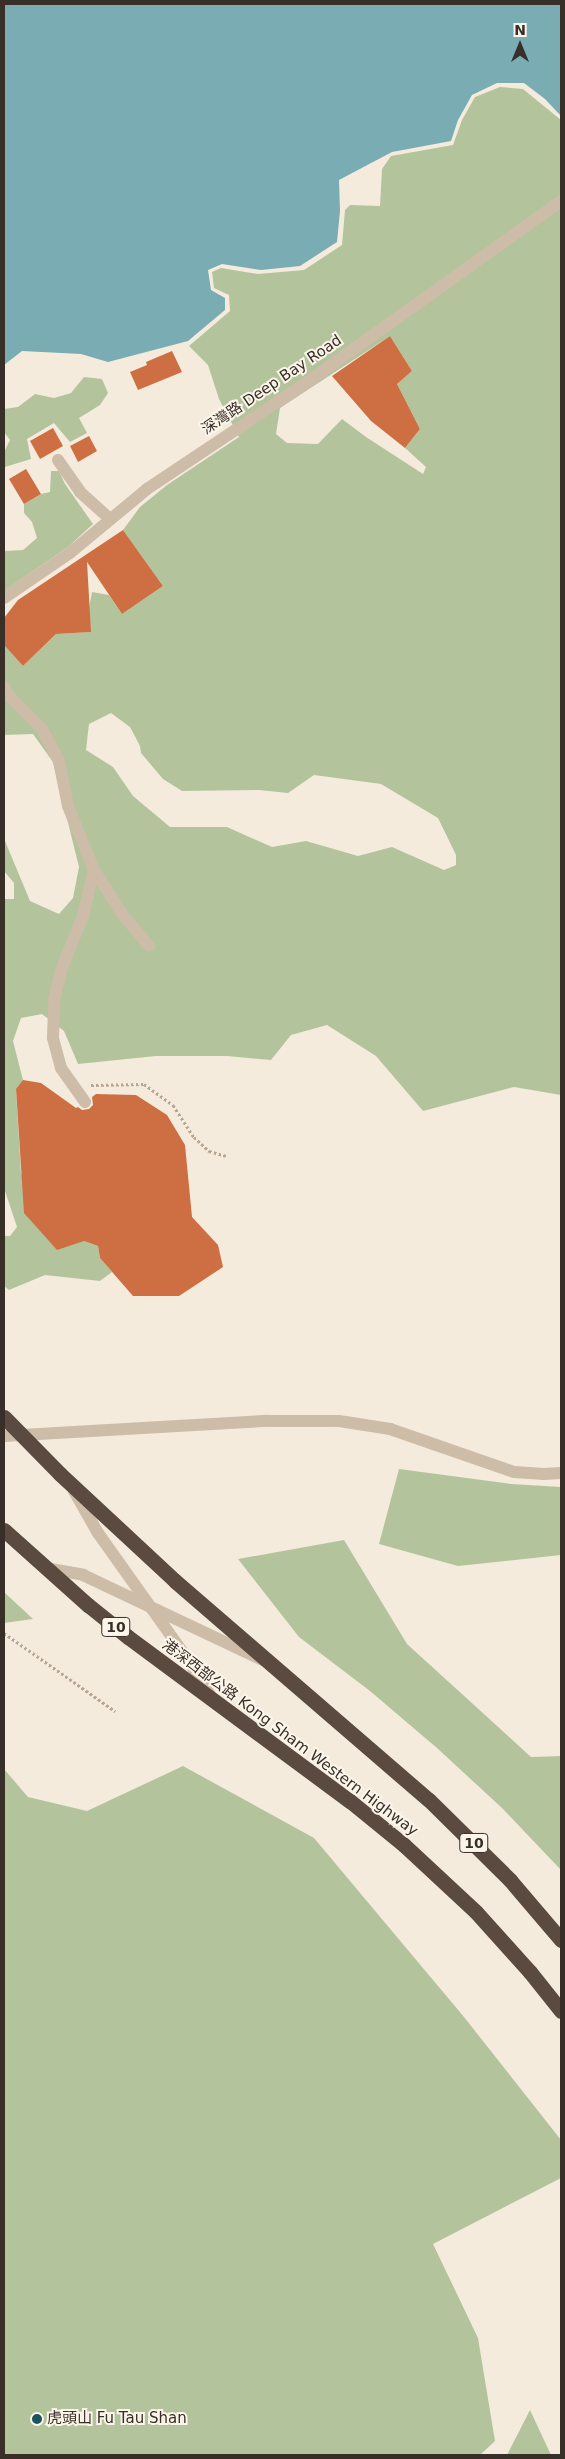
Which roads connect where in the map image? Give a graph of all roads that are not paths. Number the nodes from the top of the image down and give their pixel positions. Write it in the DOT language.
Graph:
graph roads {
  1 [pos="561,201"];
  2 [pos="58,460"];
  3 [pos="110,519"];
  4 [pos="4,598"];
  5 [pos="4,687"];
  6 [pos="94,870"];
  7 [pos="149,946"];
  8 [pos="85,1102"];
  9 [pos="4,1417"];
  10 [pos="4,1436"];
  11 [pos="561,1473"];
  12 [pos="65,1478"];
  13 [pos="4,1530"];
  14 [pos="46,1568"];
  15 [pos="151,1609"];
  16 [pos="270,1662"];
  17 [pos="214,1701"];
  18 [pos="561,1940"];
  19 [pos="560,2011"];
  1 -- 3 [label="street, 深灣路 Deep Bay Road"];
  2 -- 3 [label="street"];
  3 -- 4 [label="street, 深灣路 Deep Bay Road"];
  5 -- 6 [label="street"];
  6 -- 7 [label="street"];
  6 -- 8 [label="street"];
  9 -- 12 [label="highway, 10, bridge"];
  10 -- 11 [label="street"];
  12 -- 15 [label="street"];
  12 -- 16 [label="highway, 10"];
  13 -- 14 [label="highway, 港深西部公路 Kong Sham Western Highway / 10"];
  14 -- 15 [label="street"];
  14 -- 17 [label="highway, 港深西部公路 Kong Sham Western Highway / 10"];
  15 -- 16 [label="street"];
  15 -- 17 [label="street"];
  16 -- 18 [label="highway, 10"];
  17 -- 19 [label="highway, 港深西部公路 Kong Sham Western Highway / 10"];
}
